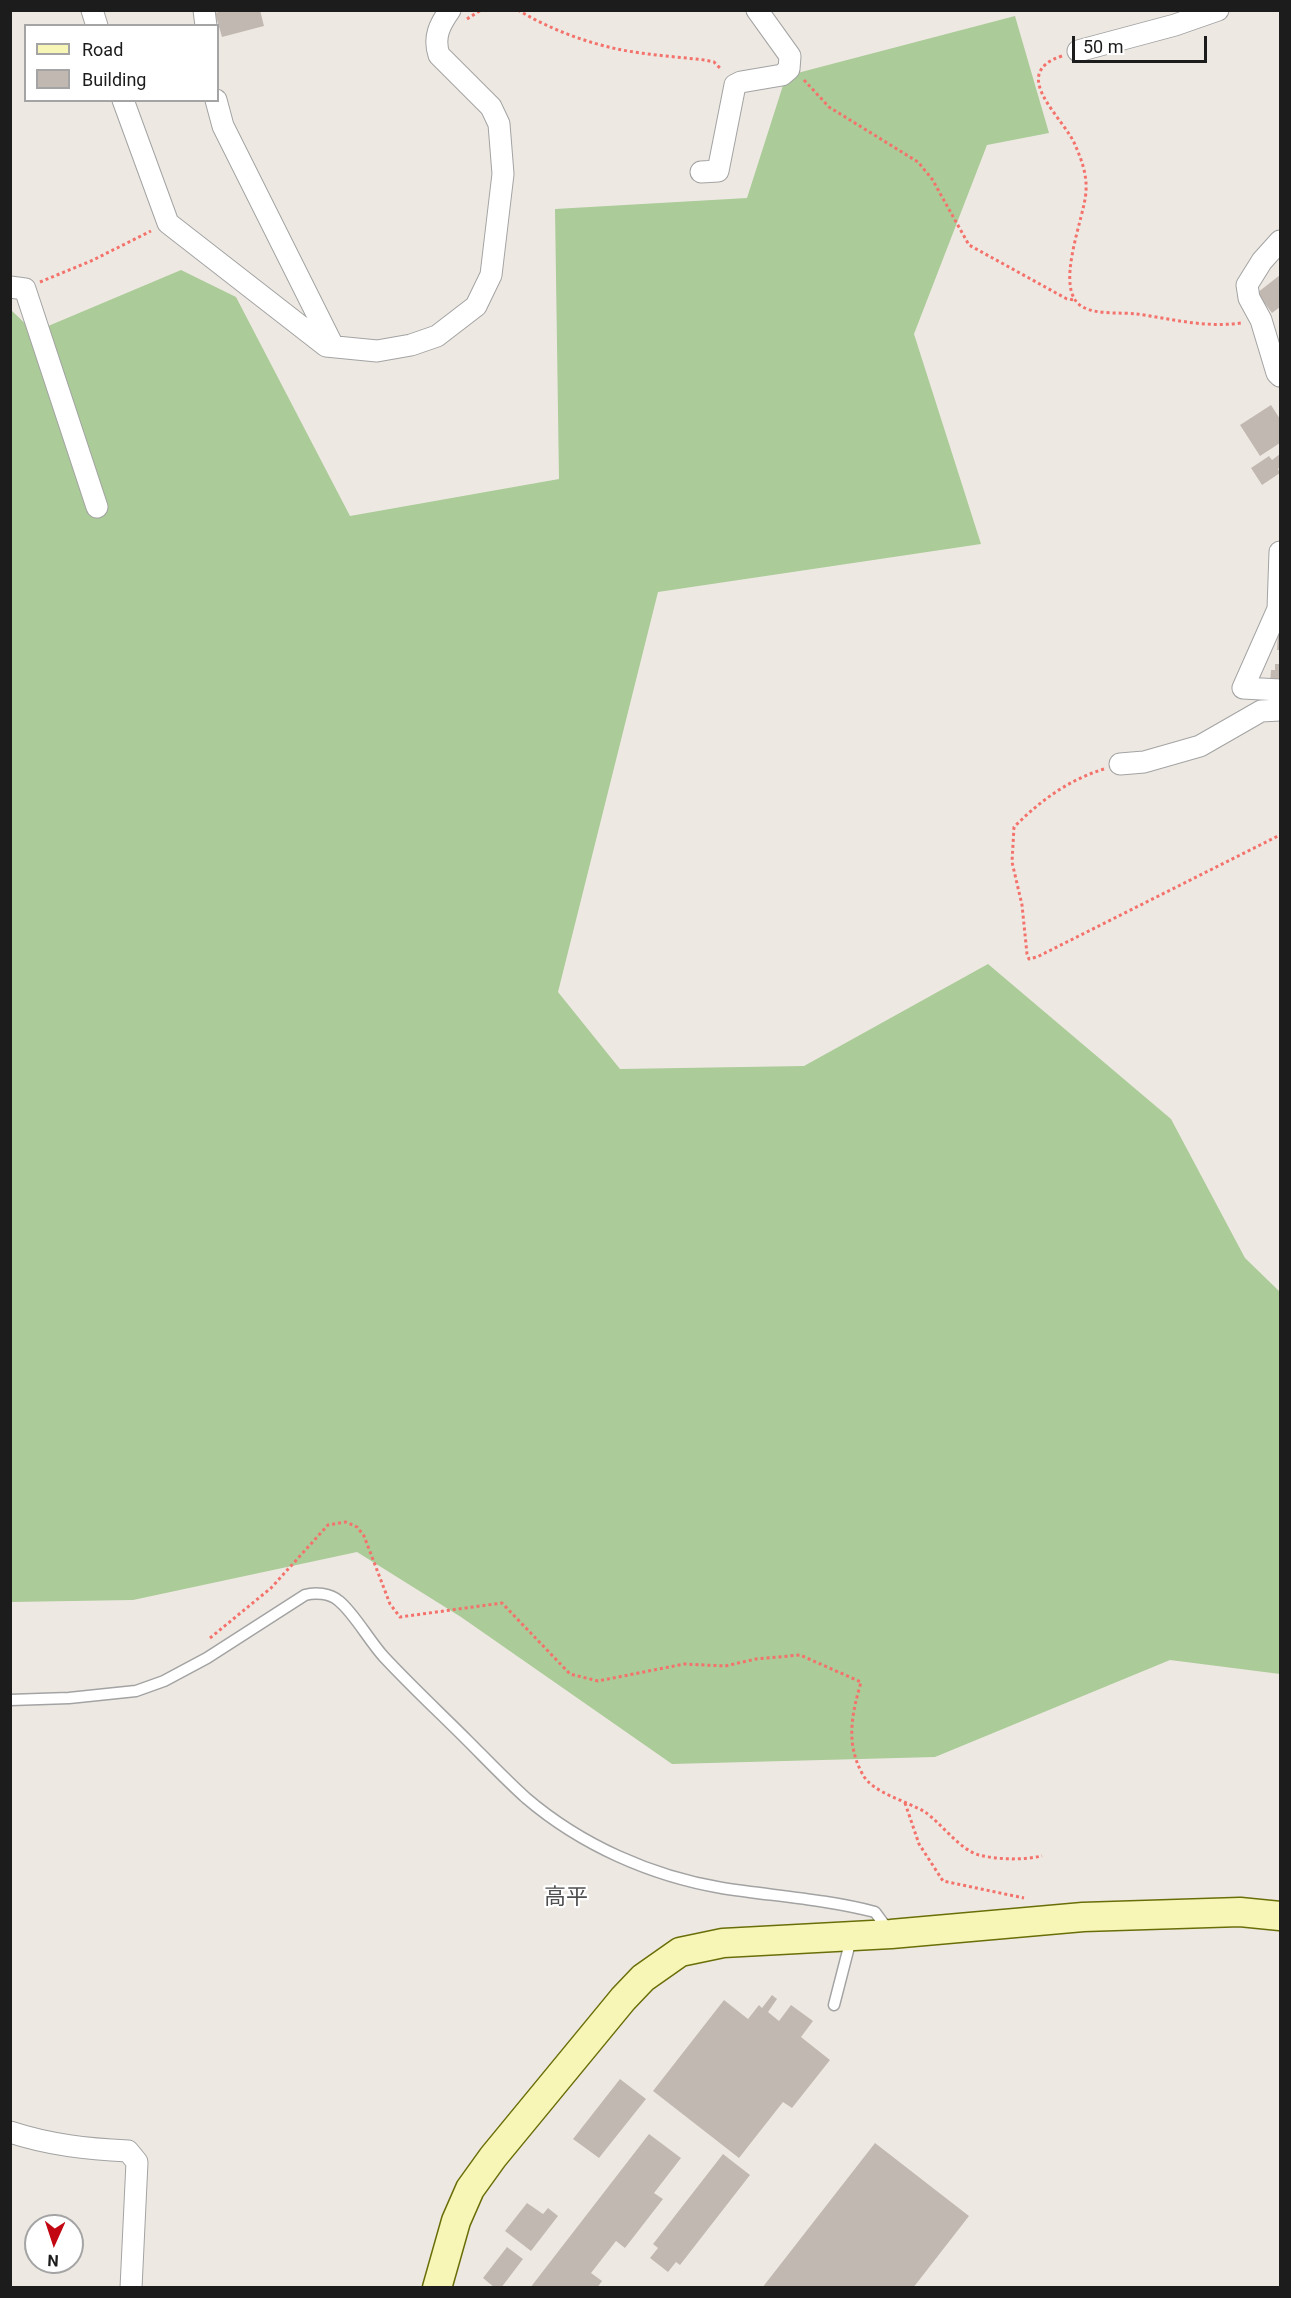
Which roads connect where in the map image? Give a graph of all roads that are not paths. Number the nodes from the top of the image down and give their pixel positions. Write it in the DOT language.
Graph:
graph roads {
  1 [pos="450,10"];
  2 [pos="756,10"];
  3 [pos="1218,10"];
  4 [pos="1078,51"];
  5 [pos="124,102"];
  6 [pos="217,102"];
  7 [pos="701,172"];
  8 [pos="1281,241"];
  9 [pos="18,288"];
  10 [pos="1271,320"];
  11 [pos="333,346"];
  12 [pos="1281,376"];
  13 [pos="97,507"];
  14 [pos="1281,552"];
  15 [pos="1279,609"];
  16 [pos="1281,690"];
  17 [pos="1281,710"];
  18 [pos="1120,764"];
  19 [pos="10,1700"];
  20 [pos="1281,1916"];
  21 [pos="891,1934"];
  22 [pos="852,1936"];
  23 [pos="834,2005"];
  24 [pos="10,2132"];
  25 [pos="131,2288"];
  26 [pos="437,2288"];
  1 -- 11 [label="street"];
  2 -- 7 [label="street"];
  3 -- 4 [label="street"];
  5 -- 11 [label="street"];
  6 -- 11 [label="street"];
  8 -- 10 [label="street"];
  9 -- 13 [label="street"];
  10 -- 12 [label="street"];
  14 -- 15 [label="street"];
  15 -- 16 [label="street"];
  17 -- 18 [label="street"];
  19 -- 21 [label="lane"];
  20 -- 21 [label="street"];
  21 -- 22 [label="street"];
  22 -- 23 [label="lane"];
  22 -- 26 [label="street"];
  24 -- 25 [label="street"];
}
